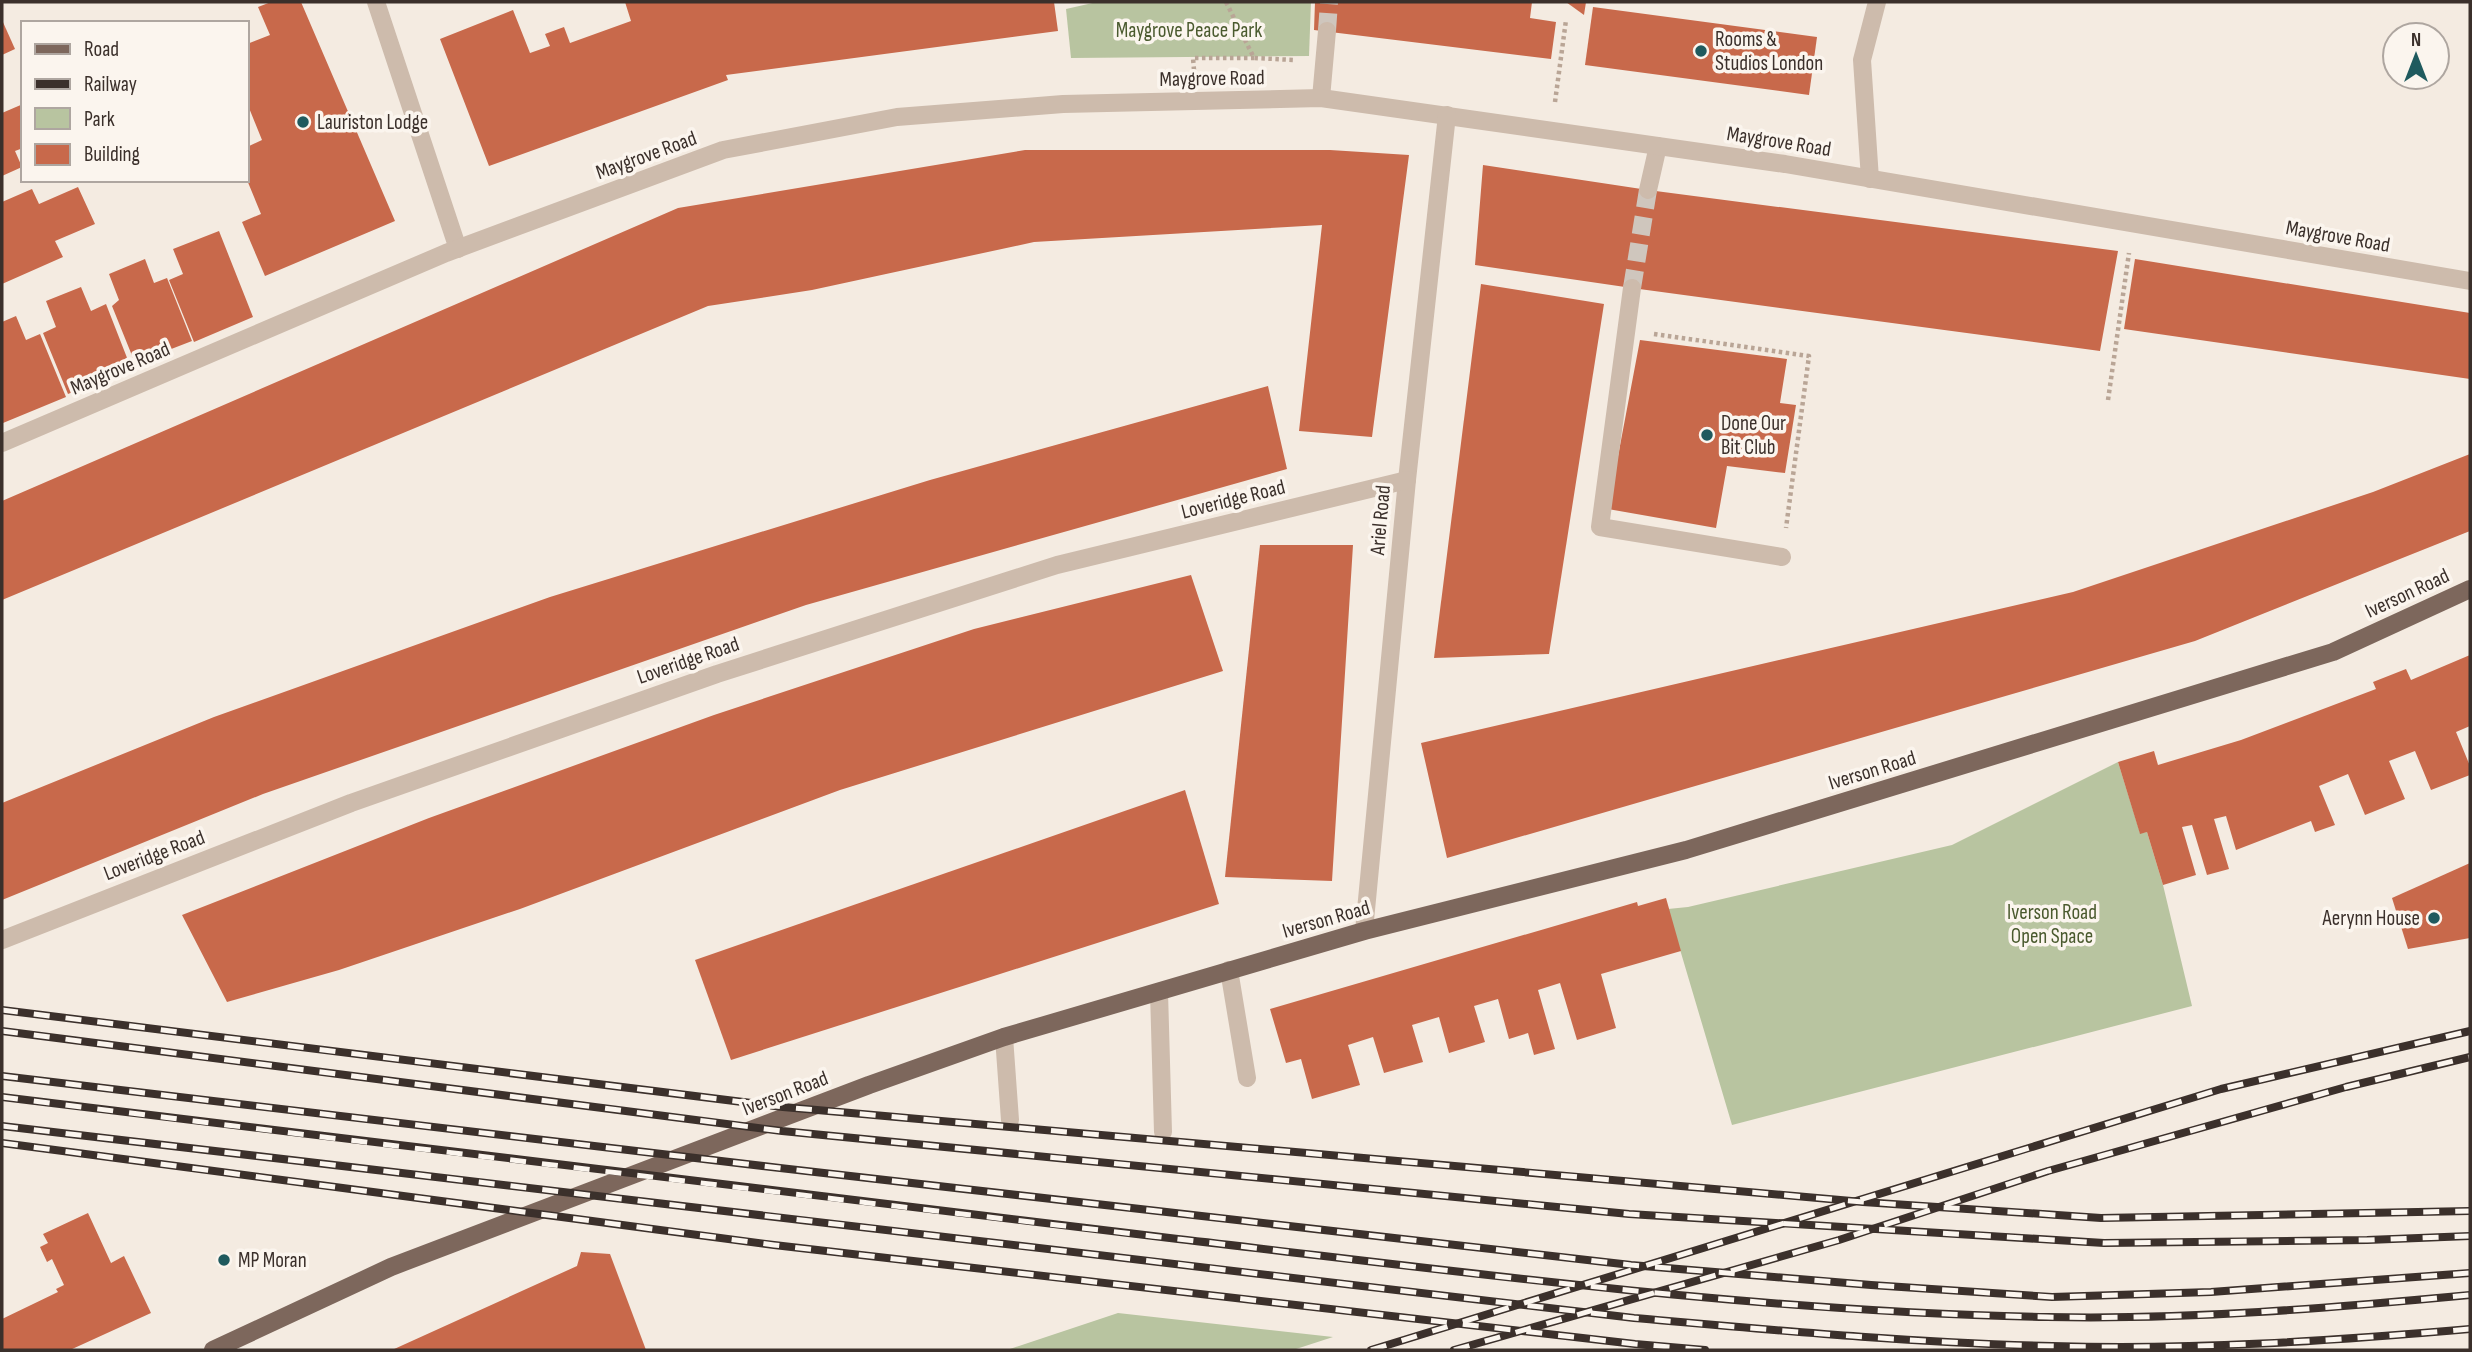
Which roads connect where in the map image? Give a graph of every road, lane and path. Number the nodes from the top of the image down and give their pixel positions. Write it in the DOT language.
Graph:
graph roads {
  1 [pos="376,2"];
  2 [pos="1226,2"];
  3 [pos="1877,2"];
  4 [pos="1566,20"];
  5 [pos="1326,31"];
  6 [pos="1324,62"];
  7 [pos="1321,99"];
  8 [pos="1447,115"];
  9 [pos="1551,130"];
  10 [pos="1658,146"];
  11 [pos="1870,179"];
  12 [pos="1648,190"];
  13 [pos="2133,225"];
  14 [pos="458,249"];
  15 [pos="2470,281"];
  16 [pos="1632,288"];
  17 [pos="1625,330"];
  18 [pos="2108,400"];
  19 [pos="2,443"];
  20 [pos="1406,480"];
  21 [pos="1782,557"];
  22 [pos="2470,589"];
  23 [pos="1364,931"];
  24 [pos="2,940"];
  25 [pos="1228,970"];
  26 [pos="1158,992"];
  27 [pos="1004,1037"];
  28 [pos="1247,1078"];
  29 [pos="1010,1120"];
  30 [pos="1163,1132"];
  31 [pos="213,1350"];
  1 -- 14 [label="street"];
  2 -- 6 [label="path"];
  3 -- 11 [label="street"];
  4 -- 9 [label="path"];
  5 -- 6 [label="street"];
  6 -- 7 [label="street"];
  7 -- 8 [label="street, Maygrove Road"];
  7 -- 14 [label="street, Maygrove Road"];
  8 -- 9 [label="street, Maygrove Road"];
  8 -- 20 [label="street, Ariel Road"];
  9 -- 10 [label="street, Maygrove Road"];
  10 -- 11 [label="street, Maygrove Road"];
  10 -- 12 [label="street"];
  11 -- 13 [label="street, Maygrove Road"];
  13 -- 15 [label="street, Maygrove Road"];
  13 -- 18 [label="path"];
  14 -- 19 [label="street, Maygrove Road"];
  16 -- 17 [label="street"];
  17 -- 21 [label="street"];
  17 -- 21 [label="path"];
  20 -- 23 [label="street, Ariel Road"];
  20 -- 24 [label="street, Loveridge Road"];
  22 -- 23 [label="main road, Iverson Road"];
  23 -- 25 [label="main road, Iverson Road"];
  25 -- 26 [label="main road, Iverson Road"];
  25 -- 28 [label="street"];
  26 -- 27 [label="main road, Iverson Road"];
  26 -- 30 [label="street"];
  27 -- 29 [label="street"];
  27 -- 31 [label="main road, Iverson Road"];
}
